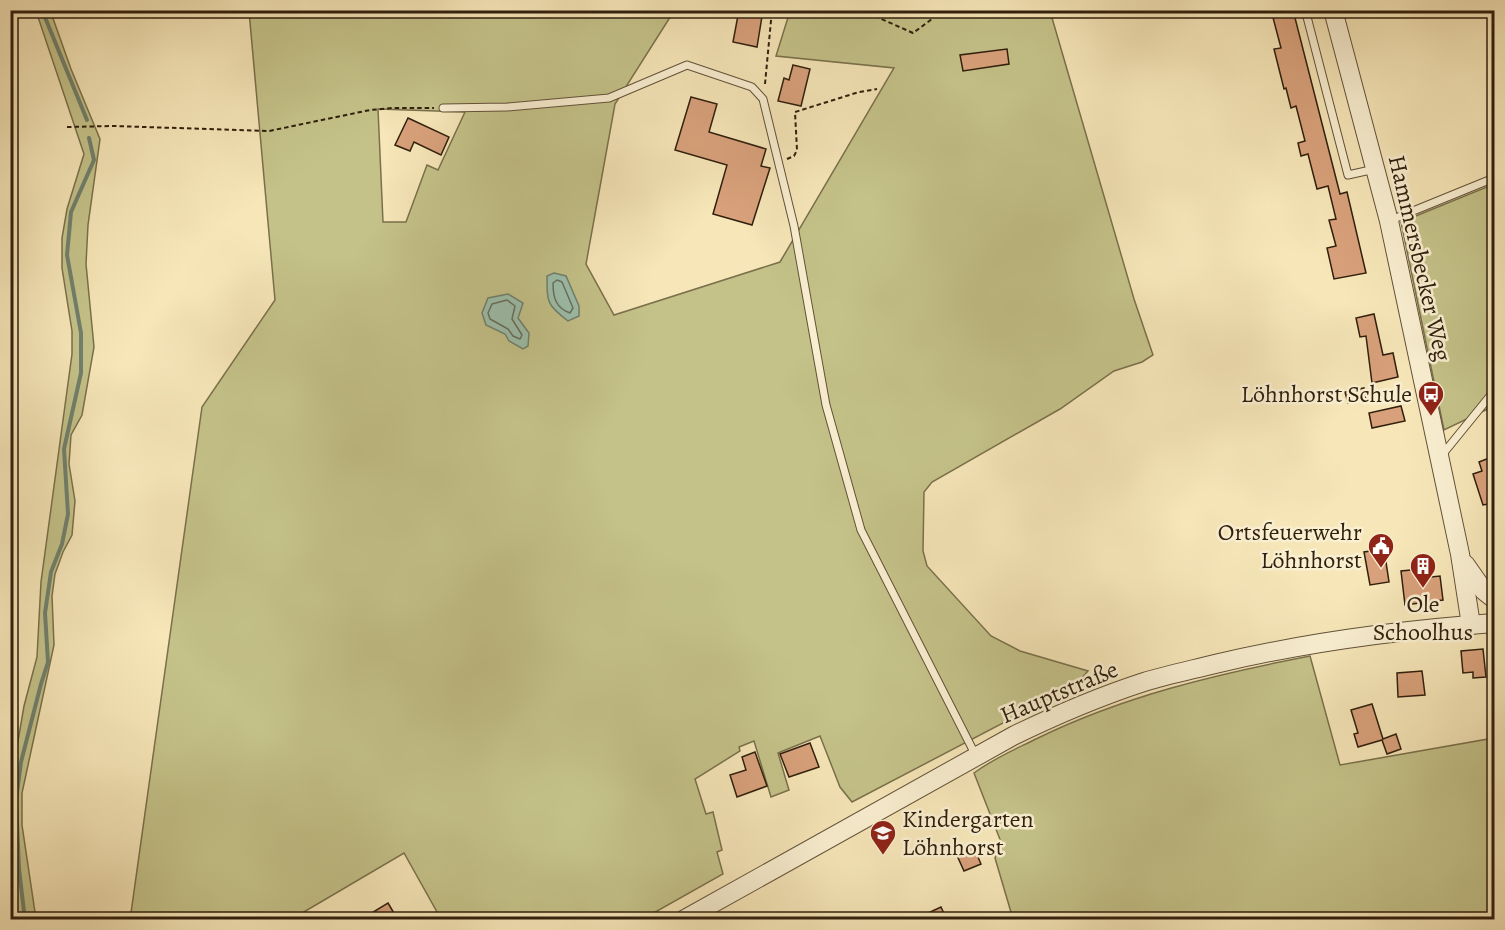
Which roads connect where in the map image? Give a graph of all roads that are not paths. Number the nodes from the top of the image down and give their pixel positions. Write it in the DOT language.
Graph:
graph roads {
  1 [pos="1313,10"];
  2 [pos="1333,10"];
  3 [pos="443,108"];
  4 [pos="1375,169"];
  5 [pos="1494,178"];
  6 [pos="1389,221"];
  7 [pos="1492,393"];
  8 [pos="1494,407"];
  9 [pos="1440,458"];
  10 [pos="1460,554"];
  11 [pos="1494,599"];
  12 [pos="1494,623"];
  13 [pos="1471,625"];
  14 [pos="976,756"];
  15 [pos="683,920"];
  1 -- 4 [label="lane"];
  2 -- 4 [label="street, Hammersbecker Weg"];
  3 -- 14 [label="lane"];
  4 -- 6 [label="street, Hammersbecker Weg"];
  5 -- 6 [label="lane"];
  6 -- 9 [label="street, Hammersbecker Weg"];
  7 -- 8 [label="lane"];
  7 -- 9 [label="lane"];
  9 -- 10 [label="street, Hammersbecker Weg"];
  10 -- 11 [label="street"];
  10 -- 13 [label="street, Hammersbecker Weg"];
  12 -- 13 [label="street, Hauptstraße"];
  13 -- 14 [label="street, Hauptstraße"];
  14 -- 15 [label="street, Hauptstraße"];
}
